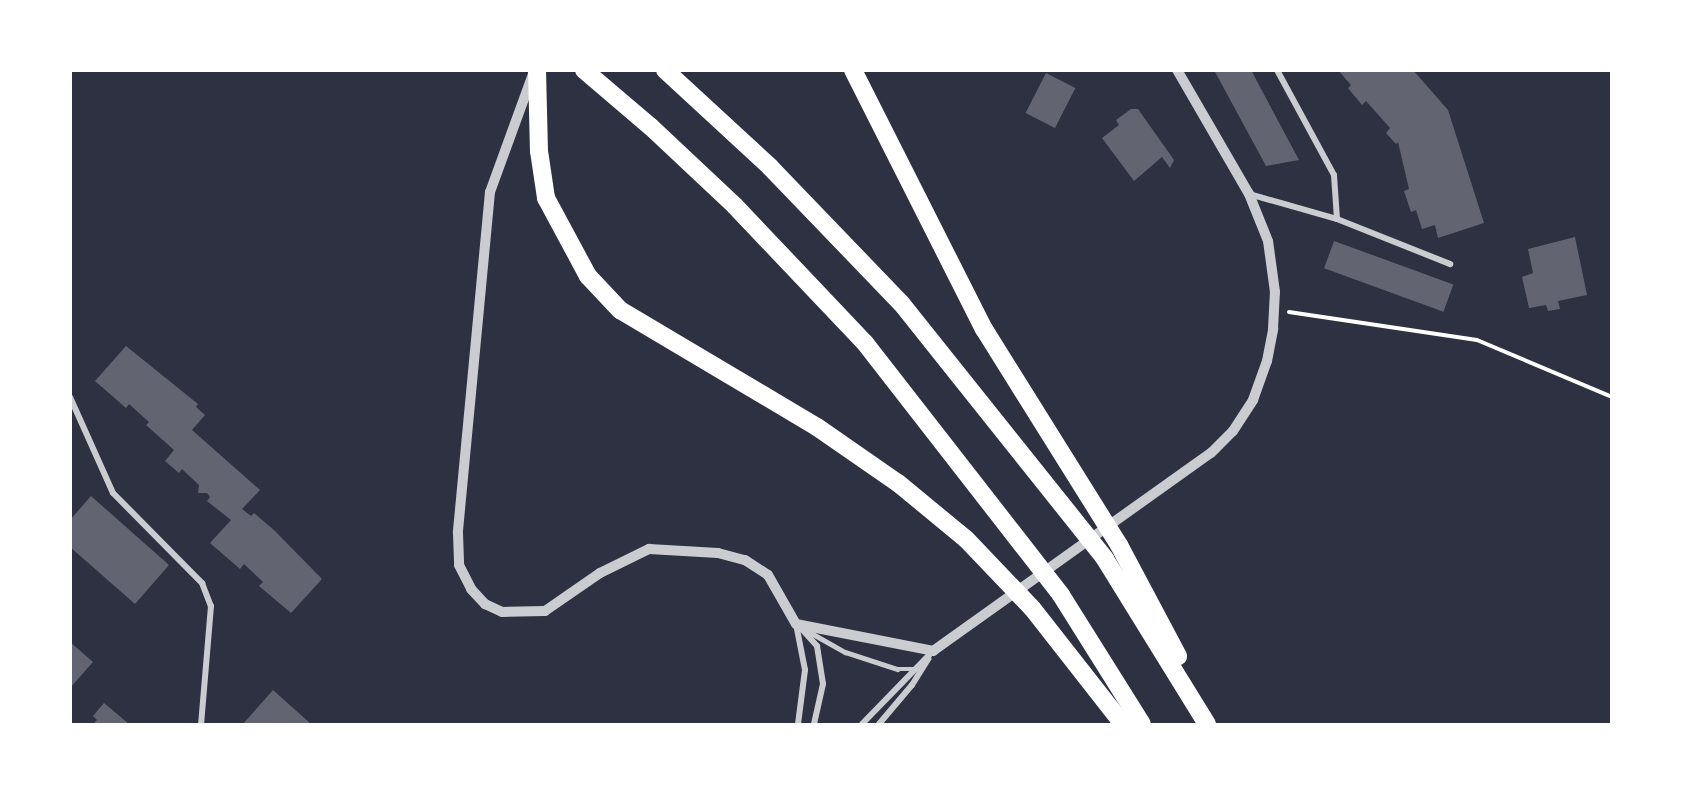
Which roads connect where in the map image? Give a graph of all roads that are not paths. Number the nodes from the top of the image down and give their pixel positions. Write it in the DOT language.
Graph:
graph roads {
  1 [pos="535,70"];
  2 [pos="584,70"];
  3 [pos="665,70"];
  4 [pos="853,70"];
  5 [pos="1178,70"];
  6 [pos="1277,70"];
  7 [pos="1249,194"];
  8 [pos="1337,219"];
  9 [pos="1450,264"];
  10 [pos="70,397"];
  11 [pos="796,624"];
  12 [pos="933,651"];
  13 [pos="914,669"];
  14 [pos="201,724"];
  15 [pos="798,724"];
  16 [pos="814,724"];
  17 [pos="862,724"];
  18 [pos="879,724"];
  19 [pos="1123,724"];
  20 [pos="1142,724"];
  21 [pos="1207,724"];
  22 [pos="1214,724"];
  1 -- 11 [label="street"];
  1 -- 19 [label="highway"];
  2 -- 20 [label="highway"];
  3 -- 21 [label="highway"];
  4 -- 22 [label="highway"];
  5 -- 7 [label="street"];
  6 -- 8 [label="street"];
  7 -- 8 [label="street"];
  7 -- 12 [label="street"];
  8 -- 9 [label="street"];
  10 -- 14 [label="street"];
  11 -- 12 [label="street"];
  11 -- 13 [label="lane"];
  11 -- 15 [label="street"];
  11 -- 16 [label="street"];
  12 -- 13 [label="street"];
  12 -- 18 [label="street"];
  13 -- 17 [label="street"];
}
